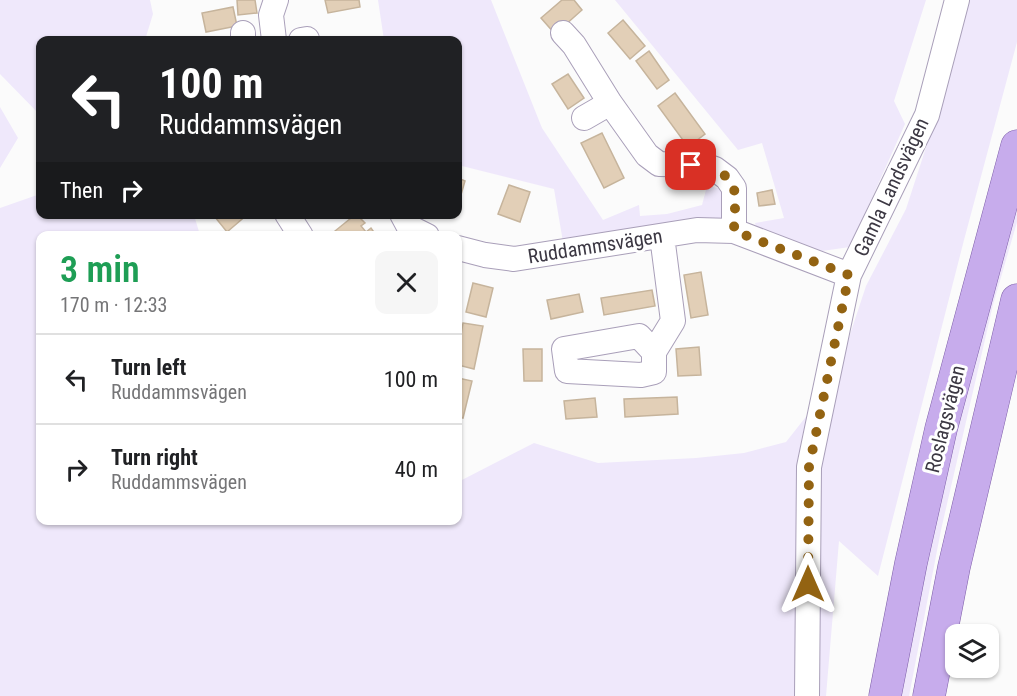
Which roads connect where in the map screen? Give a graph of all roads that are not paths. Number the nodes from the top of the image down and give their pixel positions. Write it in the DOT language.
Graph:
graph roads {
  1 [pos="276,0"];
  2 [pos="957,0"];
  3 [pos="274,36"];
  4 [pos="568,39"];
  5 [pos="610,103"];
  6 [pos="584,117"];
  7 [pos="1017,146"];
  8 [pos="405,219"];
  9 [pos="417,231"];
  10 [pos="734,231"];
  11 [pos="662,236"];
  12 [pos="462,252"];
  13 [pos="849,275"];
  14 [pos="1017,300"];
  15 [pos="654,352"];
  16 [pos="807,696"];
  17 [pos="885,696"];
  18 [pos="929,696"];
  1 -- 3 [label="street"];
  2 -- 13 [label="street, Gamla Landsvägen"];
  4 -- 5 [label="street"];
  5 -- 6 [label="street"];
  5 -- 10 [label="street"];
  7 -- 17 [label="main road, Roslagsvägen"];
  8 -- 9 [label="street"];
  10 -- 11 [label="street, Ruddammsvägen"];
  10 -- 13 [label="street, Ruddammsvägen"];
  11 -- 12 [label="street, Ruddammsvägen"];
  11 -- 15 [label="street"];
  13 -- 16 [label="street, Gamla Landsvägen"];
  14 -- 18 [label="main road"];
}
